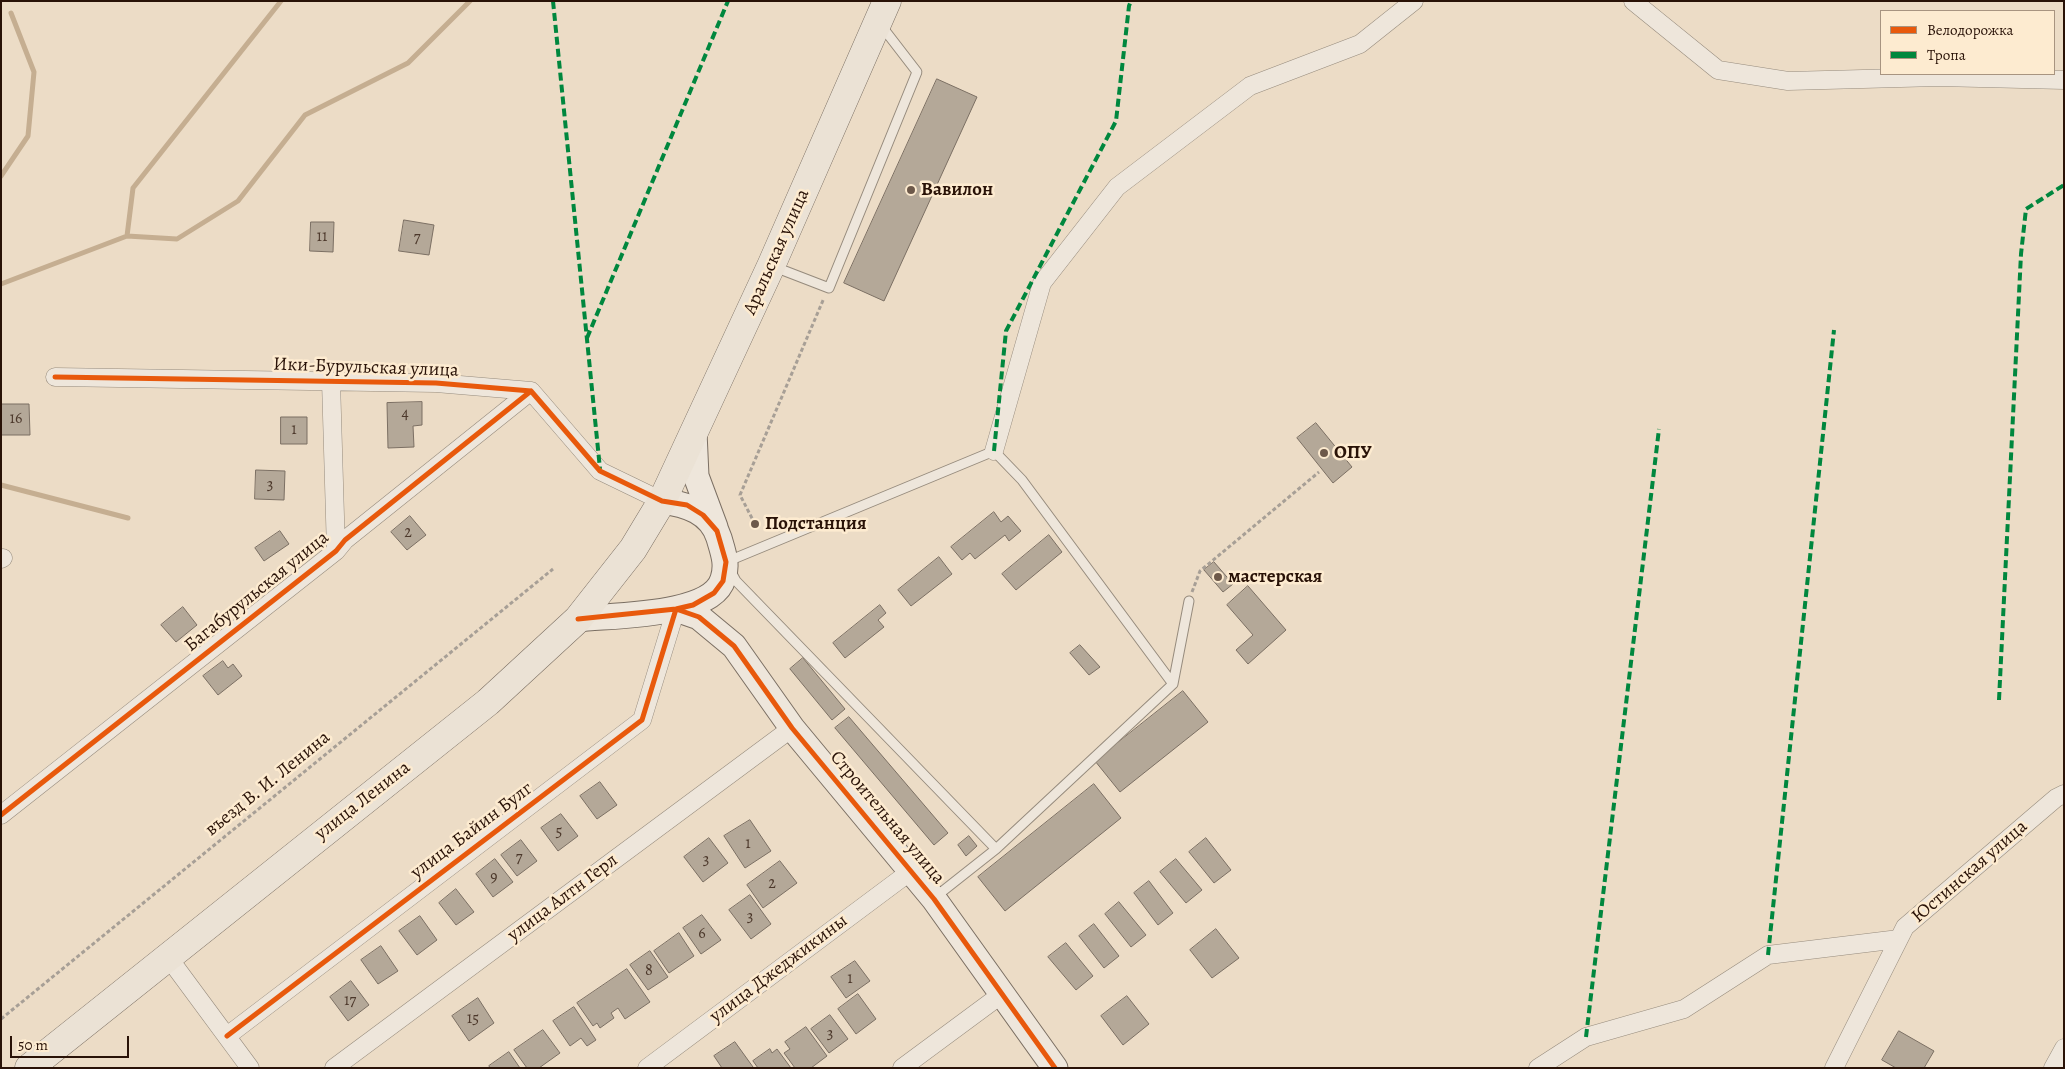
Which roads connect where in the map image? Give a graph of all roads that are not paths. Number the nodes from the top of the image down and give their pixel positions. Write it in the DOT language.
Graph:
graph roads {
  1 [pos="1414,1"];
  2 [pos="1632,1"];
  3 [pos="883,12"];
  4 [pos="2064,80"];
  5 [pos="771,266"];
  6 [pos="55,377"];
  7 [pos="331,381"];
  8 [pos="531,391"];
  9 [pos="694,432"];
  10 [pos="994,451"];
  11 [pos="662,501"];
  12 [pos="717,531"];
  13 [pos="336,551"];
  14 [pos="725,571"];
  15 [pos="610,579"];
  16 [pos="1189,602"];
  17 [pos="676,609"];
  18 [pos="634,613"];
  19 [pos="578,619"];
  20 [pos="734,646"];
  21 [pos="1173,684"];
  22 [pos="792,728"];
  23 [pos="2064,794"];
  24 [pos="1,815"];
  25 [pos="996,849"];
  26 [pos="911,871"];
  27 [pos="934,899"];
  28 [pos="1899,939"];
  29 [pos="168,957"];
  30 [pos="1002,994"];
  31 [pos="227,1036"];
  32 [pos="2064,1048"];
  33 [pos="28,1068"];
  34 [pos="250,1068"];
  35 [pos="334,1068"];
  36 [pos="647,1068"];
  37 [pos="902,1068"];
  38 [pos="1056,1068"];
  39 [pos="1538,1068"];
  40 [pos="1834,1068"];
  41 [pos="2053,1068"];
  1 -- 10 [label="street"];
  2 -- 4 [label="street"];
  3 -- 5 [label="main road, Аральская улица"];
  3 -- 5 [label="lane"];
  5 -- 9 [label="main road, Аральская улица"];
  6 -- 7 [label="street, Ики-Бурульская улица"];
  7 -- 8 [label="street, Ики-Бурульская улица"];
  7 -- 13 [label="street, Багабурульская улица"];
  8 -- 11 [label="street"];
  8 -- 13 [label="street, Багабурульская улица"];
  9 -- 11 [label="main road, Аральская улица"];
  9 -- 12 [label="street"];
  10 -- 14 [label="lane"];
  10 -- 21 [label="lane"];
  11 -- 12 [label="street"];
  11 -- 15 [label="main road, улица Ленина"];
  12 -- 14 [label="street"];
  13 -- 24 [label="street, Багабурульская улица"];
  14 -- 17 [label="street, Строительная улица"];
  14 -- 20 [label="street"];
  14 -- 25 [label="lane"];
  15 -- 18 [label="street"];
  15 -- 19 [label="main road, улица Ленина"];
  16 -- 21 [label="lane"];
  17 -- 18 [label="street, Строительная улица"];
  17 -- 20 [label="street, Строительная улица"];
  17 -- 31 [label="street, улица Байин Булг"];
  18 -- 19 [label="street, Строительная улица"];
  19 -- 29 [label="main road, улица Ленина"];
  20 -- 22 [label="street, Строительная улица"];
  21 -- 25 [label="lane"];
  22 -- 26 [label="street, Строительная улица"];
  22 -- 35 [label="street, улица Алтн Герл"];
  23 -- 28 [label="street, Юстинская улица"];
  25 -- 27 [label="lane"];
  26 -- 27 [label="street, Строительная улица"];
  26 -- 36 [label="street, улица Джеджикины"];
  27 -- 30 [label="street, Строительная улица"];
  28 -- 39 [label="street"];
  28 -- 40 [label="street, Юстинская улица"];
  29 -- 31 [label="street"];
  29 -- 33 [label="main road, улица Ленина"];
  30 -- 37 [label="street"];
  30 -- 38 [label="street, Строительная улица"];
  31 -- 34 [label="street"];
  32 -- 41 [label="street"];
}
